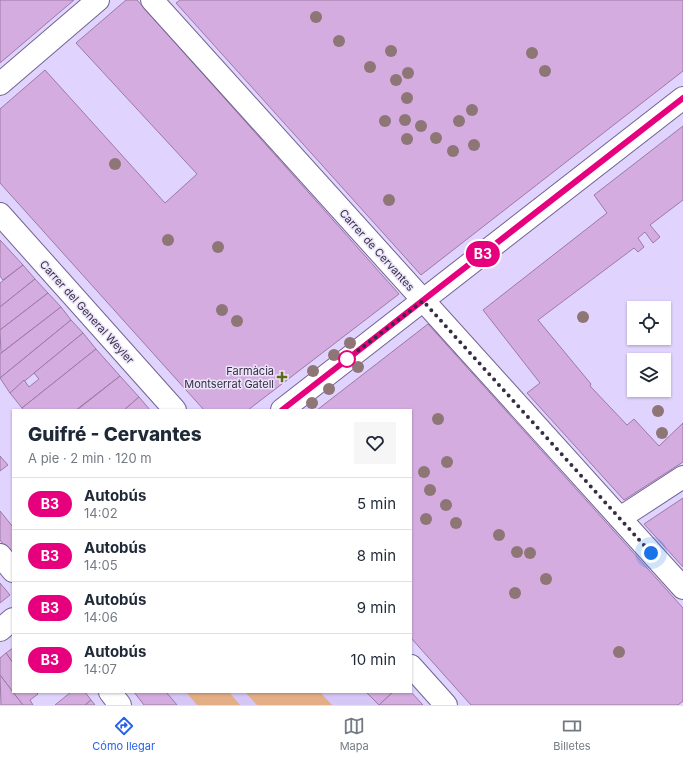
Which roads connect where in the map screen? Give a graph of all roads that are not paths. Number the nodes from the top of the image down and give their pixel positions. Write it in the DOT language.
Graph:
graph roads {
  1 [pos="98,0"];
  2 [pos="152,0"];
  3 [pos="0,84"];
  4 [pos="683,98"];
  5 [pos="0,214"];
  6 [pos="423,301"];
  7 [pos="174,409"];
  8 [pos="283,409"];
  9 [pos="683,477"];
  10 [pos="620,518"];
  11 [pos="0,555"];
  12 [pos="12,570"];
  13 [pos="683,588"];
  14 [pos="12,620"];
  15 [pos="0,630"];
  16 [pos="412,667"];
  17 [pos="111,693"];
  18 [pos="120,705"];
  19 [pos="446,705"];
  1 -- 3 [label="street"];
  2 -- 6 [label="street, Carrer de Cervantes"];
  4 -- 6 [label="street"];
  5 -- 7 [label="street, Carrer del General Weyler"];
  6 -- 8 [label="street"];
  6 -- 10 [label="street, Carrer de Cervantes"];
  9 -- 10 [label="street"];
  10 -- 13 [label="street, Carrer de Cervantes"];
  11 -- 12 [label="street"];
  14 -- 15 [label="street"];
  16 -- 19 [label="street"];
  17 -- 18 [label="street"];
}
